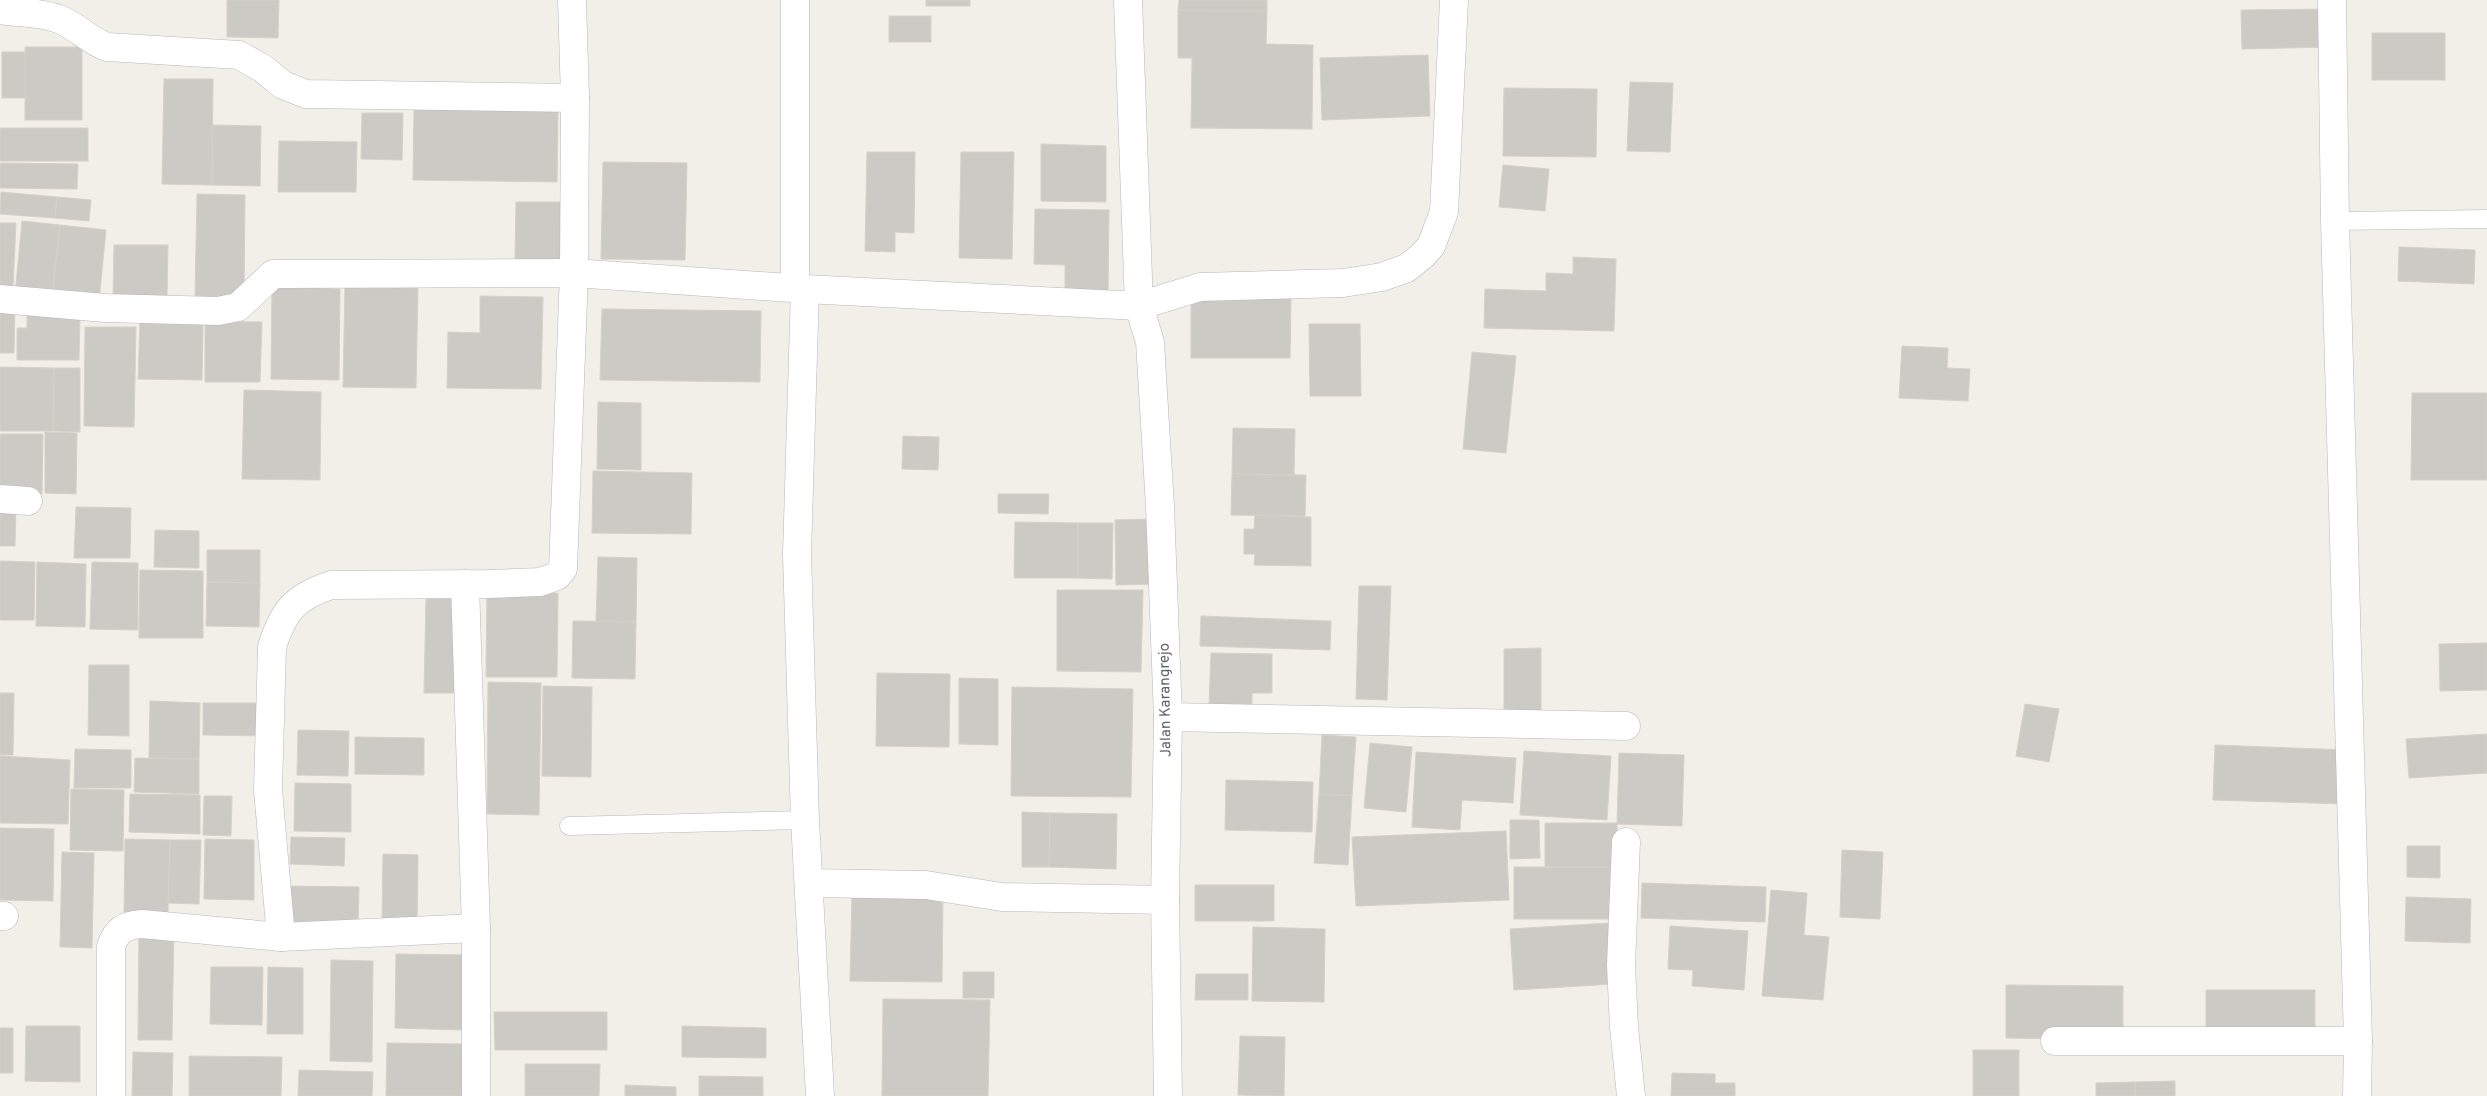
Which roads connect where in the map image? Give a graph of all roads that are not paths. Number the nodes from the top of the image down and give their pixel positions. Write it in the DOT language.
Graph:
graph roads {
  1 [pos="572,0"];
  2 [pos="795,0"];
  3 [pos="1128,0"];
  4 [pos="1454,0"];
  5 [pos="2332,0"];
  6 [pos="0,10"];
  7 [pos="575,98"];
  8 [pos="2487,219"];
  9 [pos="2335,221"];
  10 [pos="574,273"];
  11 [pos="800,288"];
  12 [pos="0,299"];
  13 [pos="1139,306"];
  14 [pos="0,499"];
  15 [pos="28,501"];
  16 [pos="465,584"];
  17 [pos="1168,717"];
  18 [pos="1626,726"];
  19 [pos="806,820"];
  20 [pos="569,826"];
  21 [pos="1626,842"];
  22 [pos="810,883"];
  23 [pos="1165,900"];
  24 [pos="476,928"];
  25 [pos="281,937"];
  26 [pos="2055,1041"];
  27 [pos="2358,1041"];
  28 [pos="112,1096"];
  29 [pos="476,1096"];
  30 [pos="820,1096"];
  31 [pos="1168,1096"];
  32 [pos="1631,1096"];
  33 [pos="2357,1096"];
  1 -- 7 [label="street"];
  2 -- 11 [label="street"];
  3 -- 13 [label="street, Jalan Karangrejo"];
  4 -- 13 [label="street"];
  5 -- 9 [label="street"];
  6 -- 7 [label="street"];
  7 -- 10 [label="street"];
  8 -- 9 [label="lane"];
  9 -- 27 [label="street"];
  10 -- 11 [label="street"];
  10 -- 12 [label="street"];
  10 -- 16 [label="street"];
  11 -- 13 [label="street"];
  11 -- 19 [label="street"];
  13 -- 17 [label="street, Jalan Karangrejo"];
  14 -- 15 [label="street"];
  16 -- 24 [label="street"];
  16 -- 25 [label="street"];
  17 -- 18 [label="street"];
  17 -- 23 [label="street, Jalan Karangrejo"];
  19 -- 20 [label="lane"];
  19 -- 22 [label="street"];
  21 -- 32 [label="street"];
  22 -- 23 [label="street"];
  22 -- 30 [label="street"];
  23 -- 31 [label="street, Jalan Karangrejo"];
  24 -- 25 [label="street"];
  24 -- 29 [label="street"];
  25 -- 28 [label="street"];
  26 -- 27 [label="street"];
  27 -- 33 [label="street"];
}
